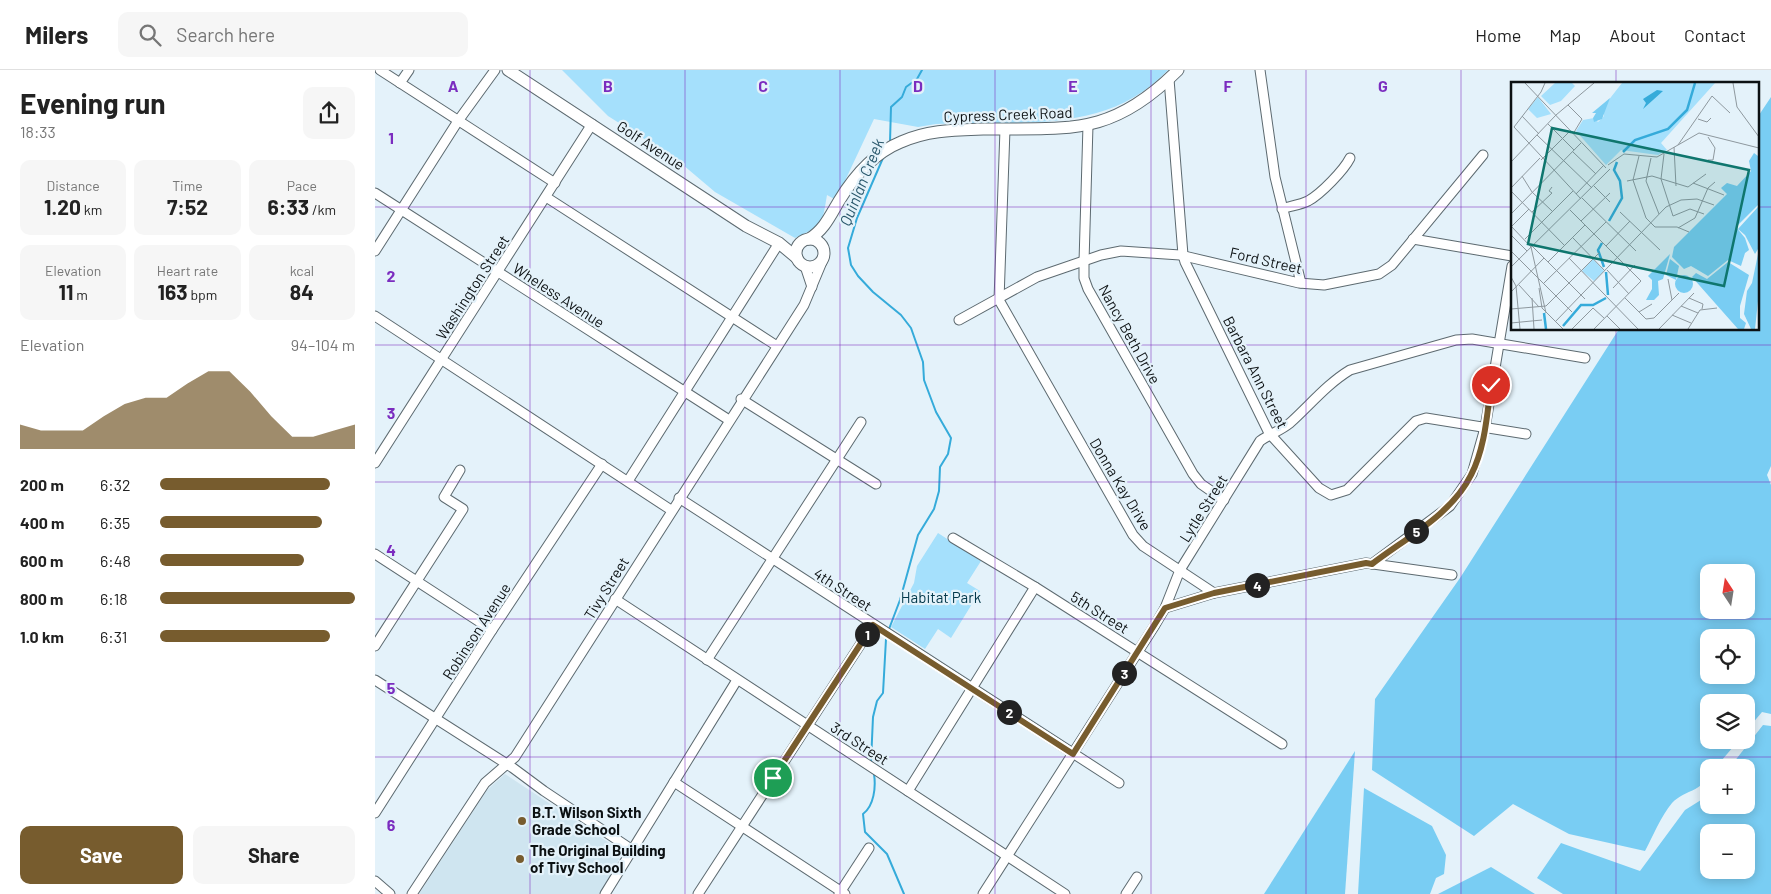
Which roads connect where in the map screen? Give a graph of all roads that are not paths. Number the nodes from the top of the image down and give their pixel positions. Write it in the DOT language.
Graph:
graph roads {
  1 [pos="380,70"];
  2 [pos="409,70"];
  3 [pos="495,70"];
  4 [pos="508,70"];
  5 [pos="1178,70"];
  6 [pos="1259,70"];
  7 [pos="523,74"];
  8 [pos="1169,79"];
  9 [pos="400,83"];
  10 [pos="458,121"];
  11 [pos="592,124"];
  12 [pos="1088,125"];
  13 [pos="1005,129"];
  14 [pos="1483,155"];
  15 [pos="1350,158"];
  16 [pos="555,183"];
  17 [pos="375,193"];
  18 [pos="546,197"];
  19 [pos="401,208"];
  20 [pos="1282,209"];
  21 [pos="829,220"];
  22 [pos="1413,239"];
  23 [pos="805,241"];
  24 [pos="779,243"];
  25 [pos="824,248"];
  26 [pos="375,251"];
  27 [pos="1183,255"];
  28 [pos="1511,256"];
  29 [pos="801,262"];
  30 [pos="822,262"];
  31 [pos="1084,262"];
  32 [pos="1511,271"];
  33 [pos="498,272"];
  34 [pos="1301,283"];
  35 [pos="812,287"];
  36 [pos="999,298"];
  37 [pos="375,316"];
  38 [pos="732,317"];
  39 [pos="959,320"];
  40 [pos="1497,343"];
  41 [pos="777,346"];
  42 [pos="1585,358"];
  43 [pos="442,360"];
  44 [pos="685,392"];
  45 [pos="741,399"];
  46 [pos="729,420"];
  47 [pos="861,422"];
  48 [pos="1485,428"];
  49 [pos="1271,434"];
  50 [pos="1526,434"];
  51 [pos="837,459"];
  52 [pos="375,463"];
  53 [pos="602,464"];
  54 [pos="460,470"];
  55 [pos="628,481"];
  56 [pos="876,484"];
  57 [pos="679,498"];
  58 [pos="1224,500"];
  59 [pos="671,510"];
  60 [pos="953,538"];
  61 [pos="375,554"];
  62 [pos="771,560"];
  63 [pos="1372,564"];
  64 [pos="1181,570"];
  65 [pos="1452,575"];
  66 [pos="416,582"];
  67 [pos="1035,587"];
  68 [pos="1214,593"];
  69 [pos="615,600"];
  70 [pos="1165,608"];
  71 [pos="873,625"];
  72 [pos="492,630"];
  73 [pos="375,646"];
  74 [pos="1138,652"];
  75 [pos="707,660"];
  76 [pos="375,680"];
  77 [pos="737,680"];
  78 [pos="972,688"];
  79 [pos="435,719"];
  80 [pos="808,726"];
  81 [pos="1283,744"];
  82 [pos="1073,754"];
  83 [pos="506,765"];
  84 [pos="674,782"];
  85 [pos="1119,783"];
  86 [pos="908,791"];
  87 [pos="375,813"];
  88 [pos="741,828"];
  89 [pos="869,848"];
  90 [pos="631,849"];
  91 [pos="1007,856"];
  92 [pos="1137,877"];
  93 [pos="375,882"];
  94 [pos="841,893"];
  95 [pos="390,894"];
  96 [pos="412,894"];
  97 [pos="605,894"];
  98 [pos="698,894"];
  99 [pos="983,894"];
  100 [pos="1065,894"];
  101 [pos="1126,894"];
  1 -- 9 [label="street"];
  2 -- 9 [label="street"];
  3 -- 10 [label="street"];
  4 -- 7 [label="main road, Golf Avenue"];
  5 -- 8 [label="main road, Cypress Creek Road"];
  6 -- 20 [label="street"];
  7 -- 11 [label="main road, Golf Avenue"];
  8 -- 12 [label="main road, Cypress Creek Road"];
  8 -- 27 [label="street, Barbara Ann Street"];
  9 -- 10 [label="street"];
  10 -- 16 [label="street"];
  10 -- 19 [label="street"];
  11 -- 16 [label="street, Washington Street"];
  11 -- 24 [label="main road, Golf Avenue"];
  12 -- 13 [label="main road, Cypress Creek Road"];
  12 -- 31 [label="street, Nancy Beth Drive"];
  13 -- 21 [label="main road, Cypress Creek Road"];
  13 -- 36 [label="street"];
  14 -- 22 [label="street, Ford Street"];
  15 -- 20 [label="street"];
  16 -- 18 [label="street, Washington Street"];
  17 -- 19 [label="street, Wheless Avenue"];
  18 -- 33 [label="street, Washington Street"];
  18 -- 38 [label="street"];
  19 -- 26 [label="street"];
  19 -- 33 [label="street, Wheless Avenue"];
  20 -- 34 [label="street"];
  21 -- 23 [label="main road, Cypress Creek Road"];
  21 -- 25 [label="main road, Cypress Creek Road"];
  22 -- 28 [label="street"];
  22 -- 34 [label="street, Ford Street"];
  23 -- 24 [label="main road, Golf Avenue"];
  23 -- 25 [label="main road"];
  23 -- 29 [label="main road"];
  24 -- 29 [label="main road, Golf Avenue"];
  24 -- 38 [label="street"];
  25 -- 30 [label="main road"];
  27 -- 31 [label="street, Ford Street"];
  27 -- 34 [label="street, Ford Street"];
  27 -- 49 [label="street, Barbara Ann Street"];
  29 -- 30 [label="main road"];
  29 -- 35 [label="street"];
  30 -- 35 [label="street, Tivy Street"];
  31 -- 36 [label="street, Ford Street"];
  31 -- 58 [label="street, Nancy Beth Drive"];
  32 -- 40 [label="street"];
  33 -- 43 [label="street, Washington Street"];
  33 -- 44 [label="street, Wheless Avenue"];
  35 -- 41 [label="street, Tivy Street"];
  36 -- 39 [label="street, Ford Street"];
  36 -- 64 [label="street, Donna Kay Drive"];
  37 -- 43 [label="street"];
  38 -- 41 [label="street"];
  38 -- 44 [label="street"];
  40 -- 42 [label="street, Lytle Street"];
  40 -- 48 [label="street"];
  40 -- 49 [label="street, Lytle Street"];
  41 -- 45 [label="street, Tivy Street"];
  43 -- 52 [label="street, Washington Street"];
  43 -- 53 [label="street"];
  44 -- 46 [label="street, Wheless Avenue"];
  44 -- 55 [label="street"];
  45 -- 46 [label="street, Tivy Street"];
  45 -- 51 [label="street"];
  46 -- 57 [label="street, Tivy Street"];
  47 -- 51 [label="street"];
  48 -- 49 [label="street, Barbara Ann Street"];
  48 -- 50 [label="street, Barbara Ann Street"];
  48 -- 63 [label="street"];
  49 -- 58 [label="street, Lytle Street"];
  51 -- 56 [label="street"];
  51 -- 62 [label="street"];
  53 -- 55 [label="street"];
  53 -- 72 [label="street, Robinson Avenue"];
  54 -- 66 [label="street"];
  55 -- 59 [label="street"];
  57 -- 59 [label="street, Tivy Street"];
  57 -- 62 [label="street, 4th Street"];
  58 -- 64 [label="street, Lytle Street"];
  59 -- 69 [label="street, Tivy Street"];
  60 -- 67 [label="street, 5th Street"];
  61 -- 66 [label="street"];
  62 -- 71 [label="street, 4th Street"];
  62 -- 75 [label="street"];
  63 -- 65 [label="street"];
  63 -- 68 [label="street"];
  64 -- 68 [label="street, Donna Kay Drive"];
  64 -- 70 [label="street, Lytle Street"];
  66 -- 72 [label="street"];
  66 -- 73 [label="street"];
  67 -- 74 [label="street, 5th Street"];
  67 -- 78 [label="street"];
  68 -- 70 [label="street"];
  69 -- 75 [label="street, 3rd Street"];
  69 -- 83 [label="street, Tivy Street"];
  70 -- 74 [label="street, Lytle Street"];
  71 -- 78 [label="street, 4th Street"];
  71 -- 80 [label="street"];
  72 -- 79 [label="street, Robinson Avenue"];
  74 -- 81 [label="street, 5th Street"];
  74 -- 82 [label="street, Lytle Street"];
  75 -- 77 [label="street, 3rd Street"];
  76 -- 79 [label="street"];
  77 -- 80 [label="street, 3rd Street"];
  77 -- 84 [label="street"];
  78 -- 82 [label="street, 4th Street"];
  78 -- 86 [label="street"];
  79 -- 83 [label="street"];
  79 -- 87 [label="street, Robinson Avenue"];
  80 -- 86 [label="street, 3rd Street"];
  80 -- 88 [label="street"];
  82 -- 85 [label="street, 4th Street"];
  82 -- 91 [label="street, Lytle Street"];
  83 -- 90 [label="street"];
  83 -- 96 [label="street, Tivy Street"];
  84 -- 88 [label="street"];
  84 -- 90 [label="street"];
  86 -- 91 [label="street, 3rd Street"];
  88 -- 94 [label="street"];
  88 -- 98 [label="street"];
  89 -- 94 [label="street"];
  90 -- 97 [label="street"];
  91 -- 99 [label="street, Lytle Street"];
  91 -- 100 [label="street, 3rd Street"];
  92 -- 101 [label="street"];
  93 -- 95 [label="street"];
}
